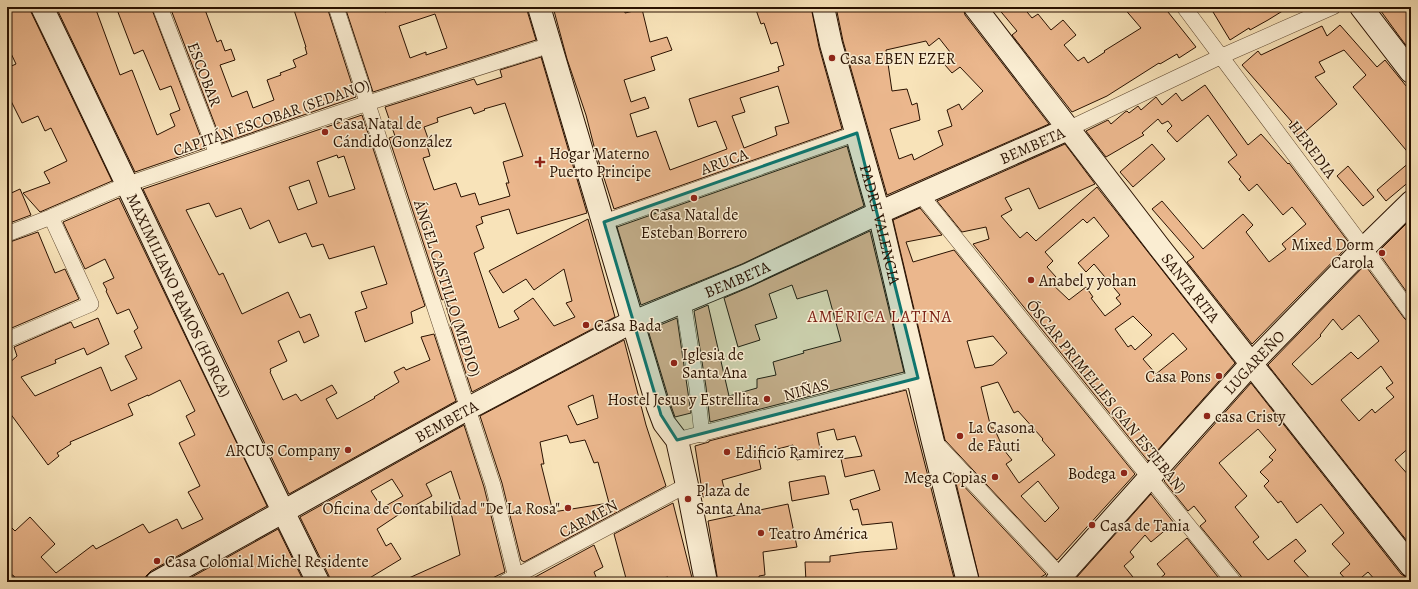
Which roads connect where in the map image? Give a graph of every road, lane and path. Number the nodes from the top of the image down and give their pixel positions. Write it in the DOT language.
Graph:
graph roads {
  1 [pos="42,7"];
  2 [pos="160,7"];
  3 [pos="336,7"];
  4 [pos="539,7"];
  5 [pos="823,7"];
  6 [pos="1184,7"];
  7 [pos="1333,7"];
  8 [pos="1361,7"];
  9 [pos="977,8"];
  10 [pos="550,45"];
  11 [pos="1222,56"];
  12 [pos="1411,72"];
  13 [pos="368,103"];
  14 [pos="1068,129"];
  15 [pos="857,133"];
  16 [pos="217,154"];
  17 [pos="128,184"];
  18 [pos="922,195"];
  19 [pos="1411,202"];
  20 [pos="878,213"];
  21 [pos="51,217"];
  22 [pos="604,222"];
  23 [pos="7,234"];
  24 [pos="1364,248"];
  25 [pos="683,301"];
  26 [pos="1411,314"];
  27 [pos="632,322"];
  28 [pos="7,340"];
  29 [pos="1252,364"];
  30 [pos="918,378"];
  31 [pos="468,408"];
  32 [pos="702,434"];
  33 [pos="932,438"];
  34 [pos="677,440"];
  35 [pos="1150,479"];
  36 [pos="687,485"];
  37 [pos="283,512"];
  38 [pos="1411,566"];
  39 [pos="513,580"];
  40 [pos="1058,581"];
  41 [pos="157,582"];
  42 [pos="318,582"];
  43 [pos="706,582"];
  44 [pos="968,582"];
  45 [pos="1234,582"];
  1 -- 17 [label="street, MAXIMILIANO RAMOS (HORCA)"];
  2 -- 16 [label="street, ESCOBAR"];
  3 -- 13 [label="street, ÁNGEL CASTILLO (MEDIO)"];
  4 -- 10 [label="street"];
  5 -- 15 [label="street, PADRE VALENCIA"];
  6 -- 11 [label="street, HEREDIA"];
  7 -- 11 [label="street, BEMBETA"];
  8 -- 12 [label="street"];
  9 -- 14 [label="street, SANTA RITA"];
  10 -- 13 [label="street, CAPITÁN ESCOBAR (SEDANO)"];
  10 -- 22 [label="street"];
  11 -- 14 [label="street, BEMBETA"];
  11 -- 24 [label="street, HEREDIA"];
  13 -- 16 [label="street, CAPITÁN ESCOBAR (SEDANO)"];
  13 -- 31 [label="street, ÁNGEL CASTILLO (MEDIO)"];
  14 -- 18 [label="street, BEMBETA"];
  14 -- 29 [label="street, SANTA RITA"];
  15 -- 20 [label="street, PADRE VALENCIA"];
  15 -- 22 [label="street, ARUCA"];
  16 -- 17 [label="street, CAPITÁN ESCOBAR (SEDANO)"];
  17 -- 21 [label="street, CAPITÁN ESCOBAR (SEDANO)"];
  17 -- 37 [label="street, MAXIMILIANO RAMOS (HORCA)"];
  18 -- 20 [label="street, BEMBETA"];
  18 -- 35 [label="street, ÓSCAR PRIMELLES (SAN ESTEBAN)"];
  19 -- 24 [label="street, LUGAREÑO"];
  20 -- 25 [label="street, BEMBETA"];
  20 -- 30 [label="street, PADRE VALENCIA"];
  21 -- 23 [label="street, CAPITÁN ESCOBAR (SEDANO)"];
  21 -- 28 [label="street"];
  22 -- 27 [label="street"];
  24 -- 26 [label="street, HEREDIA"];
  24 -- 29 [label="street, LUGAREÑO"];
  25 -- 27 [label="street, BEMBETA"];
  25 -- 32 [label="street"];
  27 -- 31 [label="street, BEMBETA"];
  27 -- 34 [label="street"];
  29 -- 35 [label="street, LUGAREÑO"];
  29 -- 38 [label="street, SANTA RITA"];
  30 -- 32 [label="street, NIÑAS"];
  30 -- 33 [label="street, PADRE VALENCIA"];
  31 -- 37 [label="street, BEMBETA"];
  31 -- 39 [label="street, ÁNGEL CASTILLO (MEDIO)"];
  32 -- 34 [label="street"];
  33 -- 40 [label="street"];
  33 -- 44 [label="street, PADRE VALENCIA"];
  34 -- 36 [label="street"];
  35 -- 40 [label="street, LUGAREÑO"];
  35 -- 45 [label="street, ÓSCAR PRIMELLES (SAN ESTEBAN)"];
  36 -- 39 [label="street, CARMEN"];
  36 -- 43 [label="street"];
  37 -- 41 [label="street, BEMBETA"];
  37 -- 42 [label="street, MAXIMILIANO RAMOS (HORCA)"];
}
